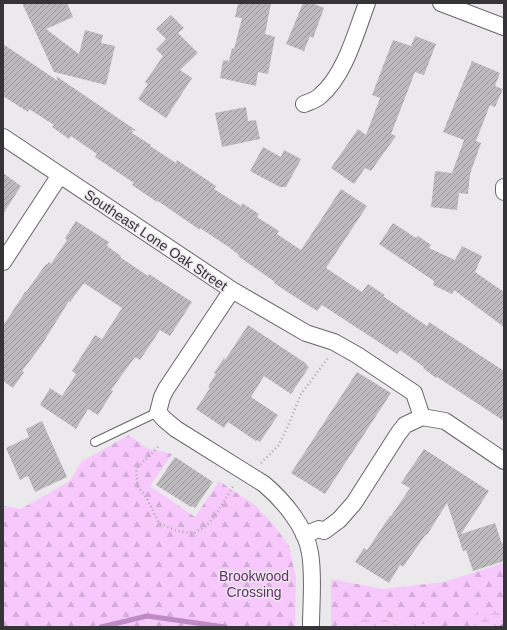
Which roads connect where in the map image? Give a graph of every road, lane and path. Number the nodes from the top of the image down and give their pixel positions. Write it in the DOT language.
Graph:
graph roads {
  1 [pos="367,3"];
  2 [pos="440,3"];
  3 [pos="504,28"];
  4 [pos="304,104"];
  5 [pos="3,137"];
  6 [pos="60,176"];
  7 [pos="504,187"];
  8 [pos="504,192"];
  9 [pos="3,262"];
  10 [pos="232,290"];
  11 [pos="330,354"];
  12 [pos="158,412"];
  13 [pos="422,417"];
  14 [pos="96,442"];
  15 [pos="158,447"];
  16 [pos="504,461"];
  17 [pos="261,463"];
  18 [pos="234,485"];
  19 [pos="304,535"];
  20 [pos="311,627"];
  1 -- 4 [label="street"];
  2 -- 3 [label="street"];
  5 -- 6 [label="street, Southeast Lone Oak Street"];
  6 -- 9 [label="street"];
  6 -- 10 [label="street, Southeast Lone Oak Street"];
  7 -- 8 [label="street"];
  10 -- 12 [label="street, Southeast Lone Oak Street"];
  10 -- 13 [label="street"];
  11 -- 17 [label="path"];
  12 -- 14 [label="lane"];
  12 -- 19 [label="street"];
  13 -- 16 [label="street"];
  13 -- 19 [label="street"];
  15 -- 18 [label="path"];
  19 -- 20 [label="street"];
}
